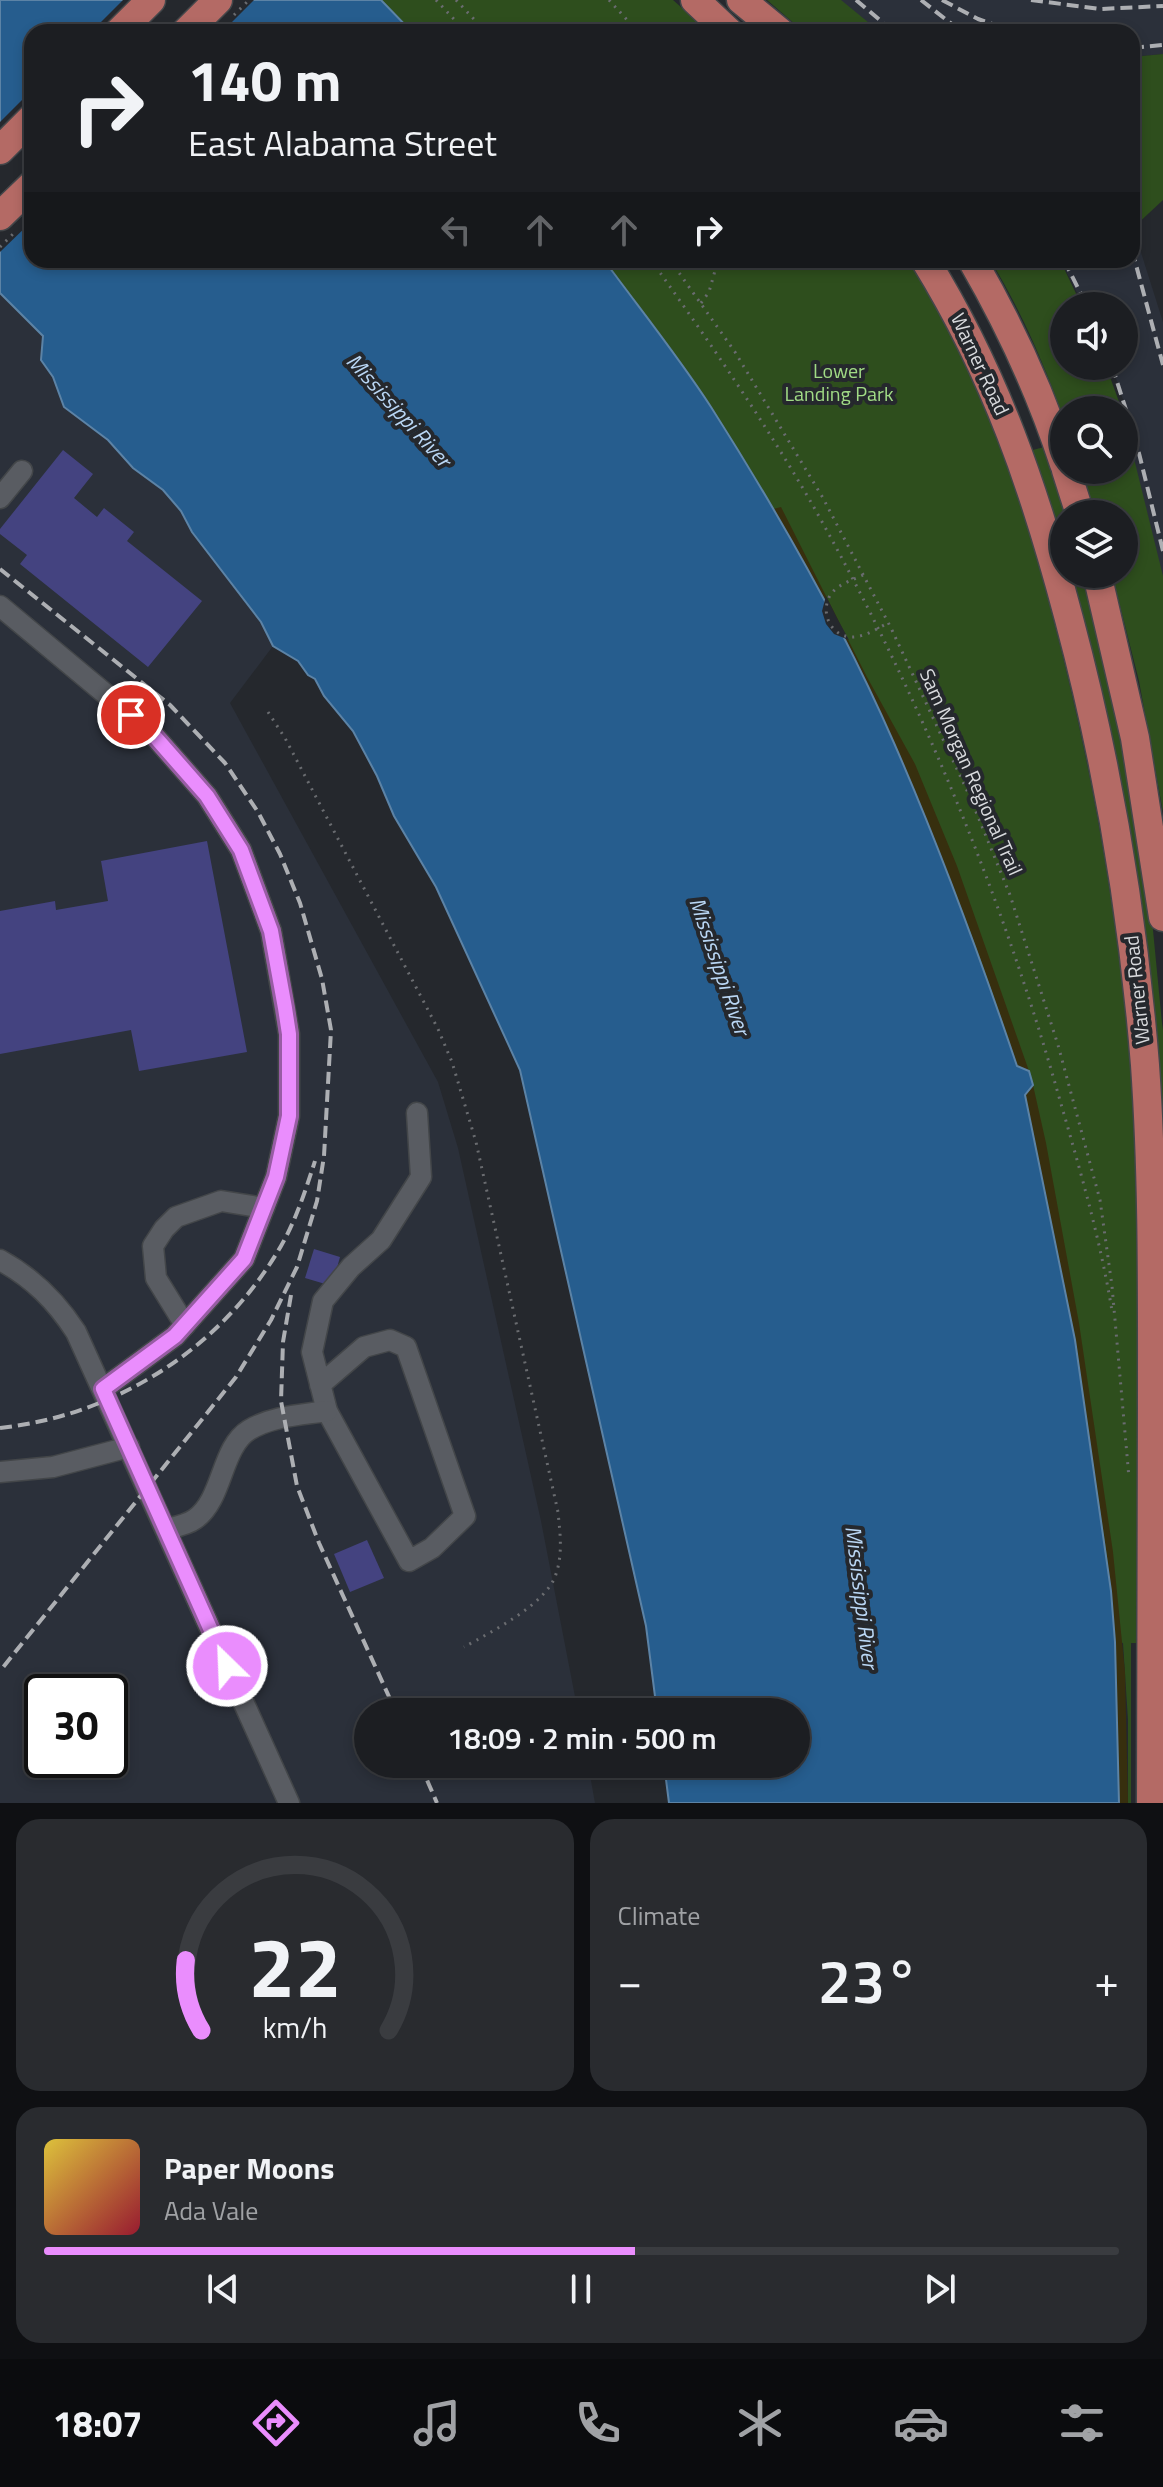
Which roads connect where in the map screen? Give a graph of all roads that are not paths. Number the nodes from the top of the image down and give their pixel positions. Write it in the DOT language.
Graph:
graph roads {
  1 [pos="151,0"];
  2 [pos="218,0"];
  3 [pos="695,0"];
  4 [pos="741,0"];
  5 [pos="127,24"];
  6 [pos="194,24"];
  7 [pos="720,24"];
  8 [pos="770,24"];
  9 [pos="24,126"];
  10 [pos="0,150"];
  11 [pos="24,193"];
  12 [pos="0,216"];
  13 [pos="930,268"];
  14 [pos="976,268"];
  15 [pos="1050,424"];
  16 [pos="22,471"];
  17 [pos="0,498"];
  18 [pos="1100,588"];
  19 [pos="0,606"];
  20 [pos="1163,917"];
  21 [pos="417,1113"];
  22 [pos="264,1208"];
  23 [pos="0,1260"];
  24 [pos="185,1325"];
  25 [pos="320,1385"];
  26 [pos="103,1389"];
  27 [pos="327,1411"];
  28 [pos="129,1447"];
  29 [pos="0,1472"];
  30 [pos="166,1529"];
  31 [pos="289,1803"];
  32 [pos="1151,1803"];
  1 -- 5 [label="highway"];
  2 -- 6 [label="highway"];
  3 -- 7 [label="highway"];
  4 -- 8 [label="highway"];
  9 -- 10 [label="highway"];
  11 -- 12 [label="highway"];
  13 -- 32 [label="highway, Warner Road"];
  14 -- 15 [label="highway, Warner Road"];
  16 -- 17 [label="street"];
  18 -- 20 [label="highway, Warner Road"];
  19 -- 22 [label="street"];
  21 -- 25 [label="street"];
  22 -- 24 [label="street"];
  22 -- 24 [label="street"];
  23 -- 26 [label="street"];
  24 -- 26 [label="street"];
  25 -- 27 [label="street"];
  25 -- 27 [label="street"];
  26 -- 28 [label="street"];
  27 -- 30 [label="street"];
  28 -- 29 [label="street"];
  28 -- 30 [label="street"];
  30 -- 31 [label="street"];
}
